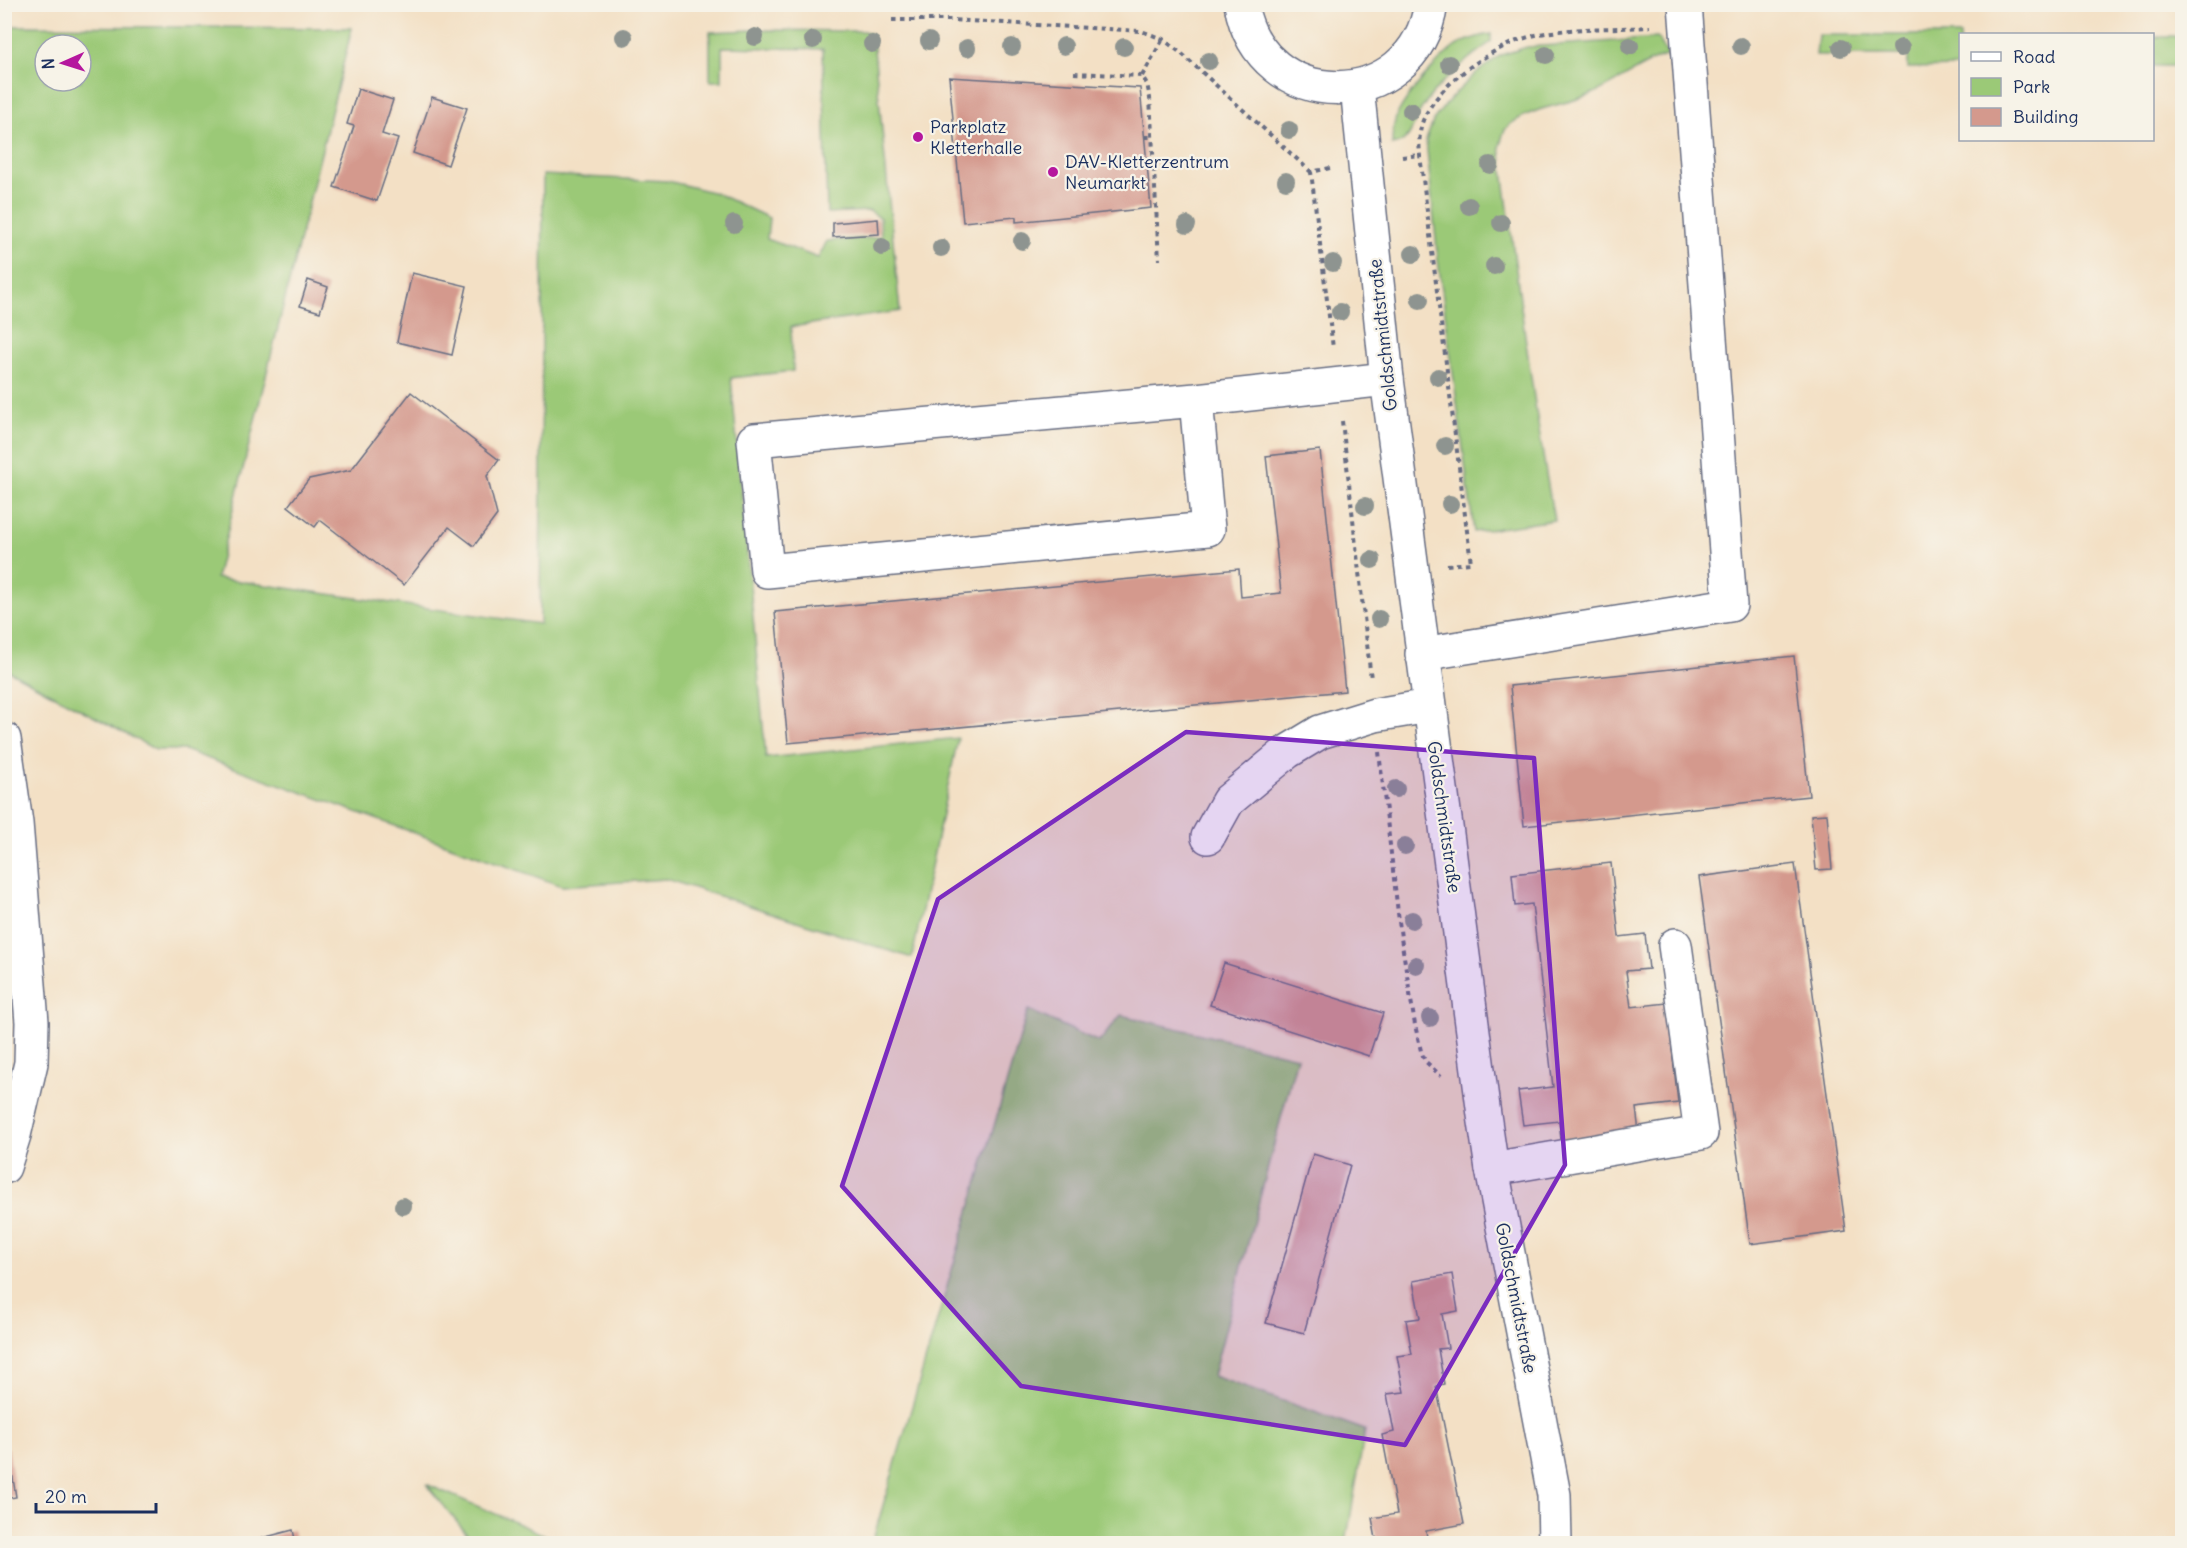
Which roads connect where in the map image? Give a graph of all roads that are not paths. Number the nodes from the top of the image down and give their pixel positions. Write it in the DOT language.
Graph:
graph roads {
  1 [pos="1241,4"];
  2 [pos="1431,4"];
  3 [pos="1686,15"];
  4 [pos="1358,87"];
  5 [pos="1387,380"];
  6 [pos="1196,400"];
  7 [pos="1422,654"];
  8 [pos="1429,706"];
  9 [pos="4,739"];
  10 [pos="1208,837"];
  11 [pos="15,941"];
  12 [pos="1675,945"];
  13 [pos="4,1167"];
  14 [pos="1492,1169"];
  15 [pos="1555,1544"];
  1 -- 4 [label="street"];
  2 -- 4 [label="street"];
  3 -- 7 [label="street"];
  4 -- 5 [label="street, Goldschmidtstraße"];
  5 -- 6 [label="street"];
  5 -- 7 [label="street, Goldschmidtstraße"];
  6 -- 6 [label="street"];
  7 -- 8 [label="street, Goldschmidtstraße"];
  8 -- 10 [label="street"];
  8 -- 14 [label="street, Goldschmidtstraße"];
  9 -- 11 [label="street"];
  11 -- 13 [label="street"];
  12 -- 14 [label="street"];
  14 -- 15 [label="street, Goldschmidtstraße"];
}
